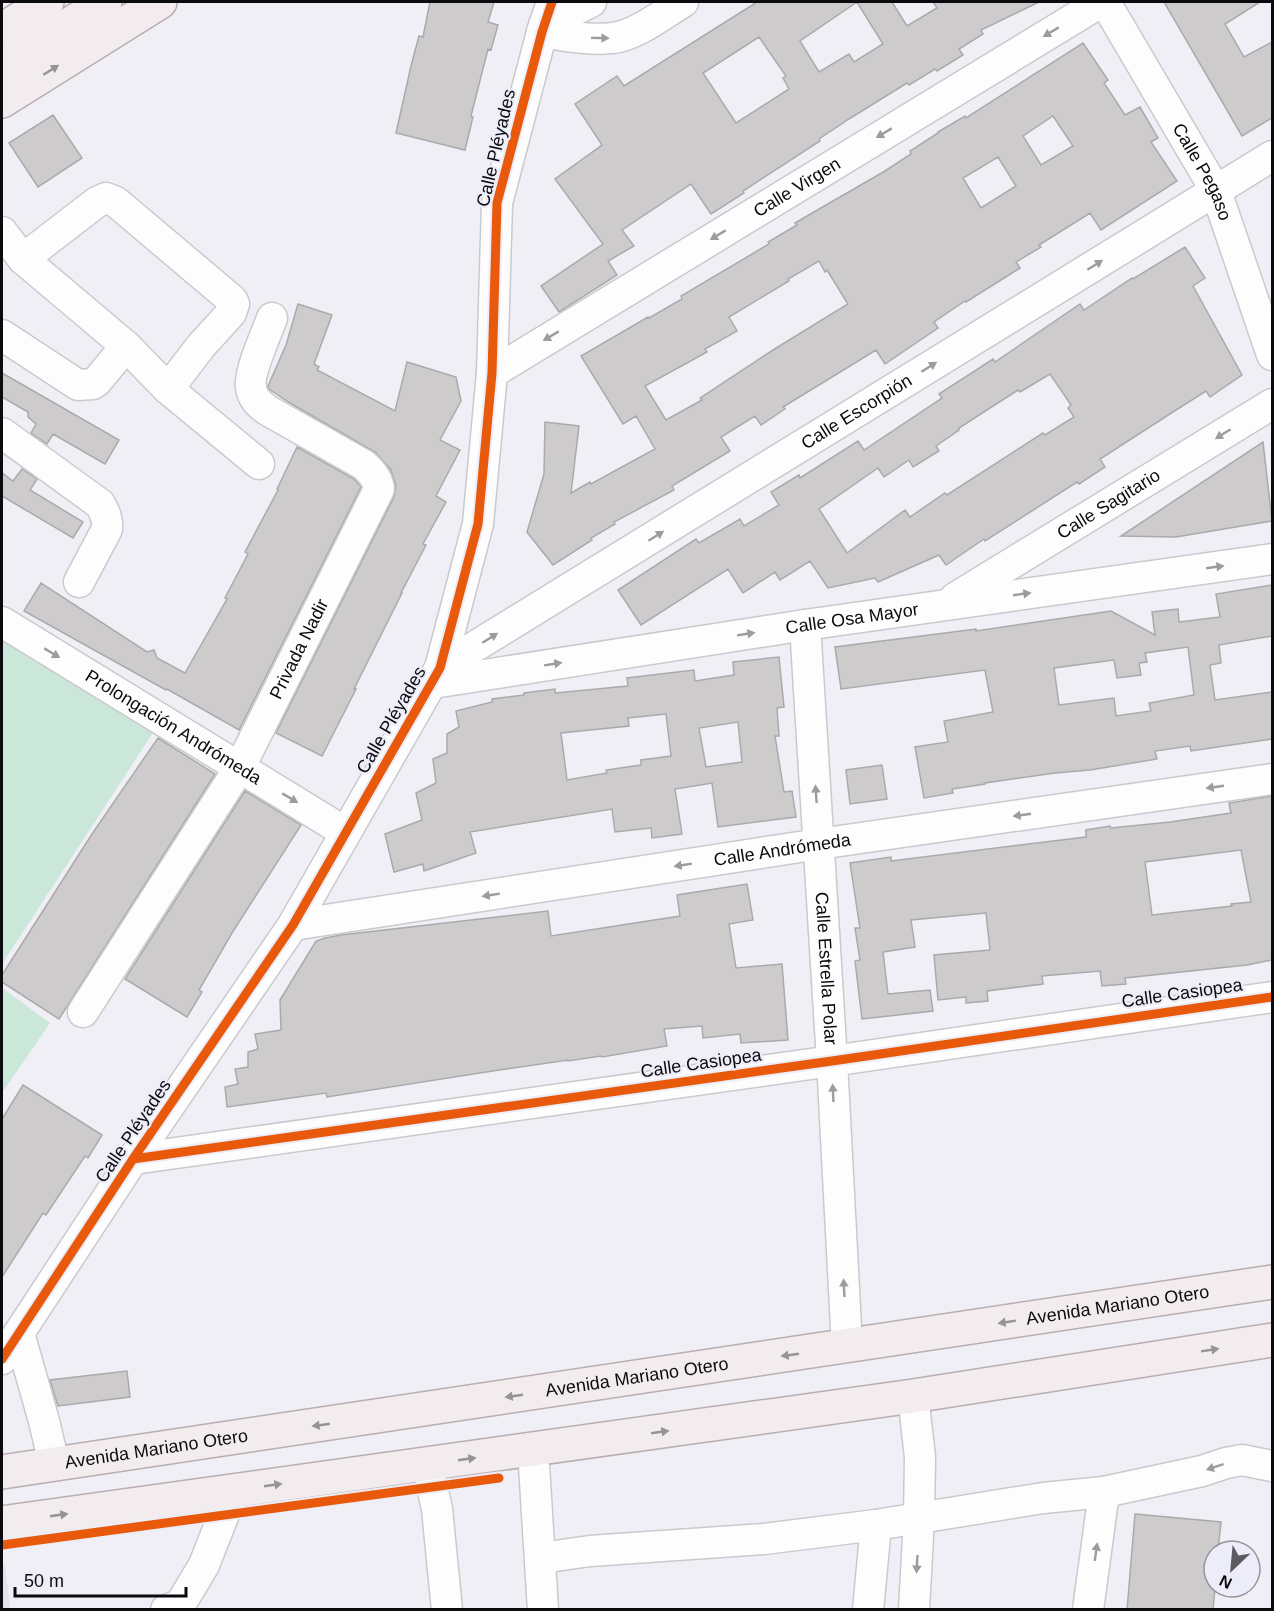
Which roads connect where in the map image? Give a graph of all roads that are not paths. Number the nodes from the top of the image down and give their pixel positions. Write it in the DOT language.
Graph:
graph roads {
  1 [pos="47,2"];
  2 [pos="105,2"];
  3 [pos="160,2"];
  4 [pos="591,2"];
  5 [pos="683,2"];
  6 [pos="1103,2"];
  7 [pos="546,20"];
  8 [pos="2,30"];
  9 [pos="2,67"];
  10 [pos="2,101"];
  11 [pos="1272,156"];
  12 [pos="1216,191"];
  13 [pos="2,232"];
  14 [pos="23,259"];
  15 [pos="272,318"];
  16 [pos="2,335"];
  17 [pos="126,346"];
  18 [pos="1272,355"];
  19 [pos="492,373"];
  20 [pos="168,389"];
  21 [pos="1272,404"];
  22 [pos="2,433"];
  23 [pos="259,464"];
  24 [pos="1272,559"];
  25 [pos="79,582"];
  26 [pos="945,605"];
  27 [pos="2,622"];
  28 [pos="805,625"];
  29 [pos="437,676"];
  30 [pos="240,767"];
  31 [pos="1272,779"];
  32 [pos="345,832"];
  33 [pos="819,844"];
  34 [pos="293,925"];
  35 [pos="1272,997"];
  36 [pos="83,1012"];
  37 [pos="832,1061"];
  38 [pos="133,1159"];
  39 [pos="1272,1282"];
  40 [pos="19,1334"];
  41 [pos="1272,1340"];
  42 [pos="847,1346"];
  43 [pos="2,1359"];
  44 [pos="913,1396"];
  45 [pos="533,1449"];
  46 [pos="54,1464"];
  47 [pos="428,1464"];
  48 [pos="1272,1466"];
  49 [pos="2,1472"];
  50 [pos="233,1491"];
  51 [pos="1104,1492"];
  52 [pos="919,1518"];
  53 [pos="2,1523"];
  54 [pos="876,1525"];
  55 [pos="541,1558"];
  56 [pos="166,1610"];
  57 [pos="447,1610"];
  58 [pos="543,1610"];
  59 [pos="868,1610"];
  60 [pos="914,1610"];
  61 [pos="1088,1610"];
  1 -- 8 [label="main road"];
  2 -- 9 [label="main road"];
  10 -- 3 [label="main road, one-way"];
  4 -- 7 [label="street"];
  7 -- 5 [label="street, one-way"];
  6 -- 12 [label="street, Calle Pegaso"];
  6 -- 19 [label="street, Calle Virgen, one-way"];
  7 -- 19 [label="street, Calle Pléyades"];
  11 -- 12 [label="street, Calle Escorpión"];
  12 -- 18 [label="street, Calle Pegaso"];
  29 -- 12 [label="street, Calle Escorpión, one-way"];
  13 -- 14 [label="street"];
  14 -- 17 [label="street"];
  14 -- 20 [label="street"];
  15 -- 30 [label="street, Privada Nadir"];
  16 -- 17 [label="street"];
  17 -- 20 [label="street"];
  19 -- 29 [label="street, Calle Pléyades"];
  20 -- 23 [label="street"];
  21 -- 26 [label="street, Calle Sagitario, one-way"];
  22 -- 25 [label="street"];
  26 -- 24 [label="street, Calle Osa Mayor, one-way"];
  26 -- 28 [label="street, Calle Osa Mayor"];
  27 -- 30 [label="street, Prolongación Andrómeda, one-way"];
  29 -- 28 [label="street, Calle Osa Mayor, one-way"];
  33 -- 28 [label="street, Calle Estrella Polar, one-way"];
  29 -- 32 [label="street, Calle Pléyades"];
  30 -- 32 [label="street, Prolongación Andrómeda, one-way"];
  30 -- 36 [label="street, Privada Nadir"];
  31 -- 33 [label="street, Calle Andrómeda, one-way"];
  32 -- 34 [label="street, Calle Pléyades"];
  33 -- 34 [label="street, Calle Andrómeda, one-way"];
  33 -- 37 [label="street, Calle Estrella Polar"];
  34 -- 38 [label="street, Calle Pléyades"];
  35 -- 37 [label="street, Calle Casiopea"];
  37 -- 38 [label="street, Calle Casiopea"];
  42 -- 37 [label="street, Calle Estrella Polar, one-way"];
  38 -- 40 [label="street, Calle Pléyades"];
  39 -- 42 [label="main road, Avenida Mariano Otero, one-way"];
  40 -- 43 [label="street, Calle Pléyades"];
  40 -- 46 [label="street"];
  44 -- 41 [label="main road, one-way"];
  42 -- 46 [label="main road, Avenida Mariano Otero, one-way"];
  45 -- 44 [label="main road, one-way"];
  44 -- 52 [label="street"];
  47 -- 45 [label="main road, one-way"];
  45 -- 55 [label="street"];
  46 -- 49 [label="main road, Avenida Mariano Otero"];
  50 -- 47 [label="main road, one-way"];
  47 -- 57 [label="street"];
  48 -- 51 [label="street, one-way"];
  53 -- 50 [label="main road, one-way"];
  50 -- 56 [label="street"];
  51 -- 52 [label="street"];
  61 -- 51 [label="street, one-way"];
  52 -- 54 [label="street"];
  52 -- 60 [label="street, one-way"];
  54 -- 55 [label="street"];
  54 -- 59 [label="street"];
  55 -- 58 [label="street"];
}
